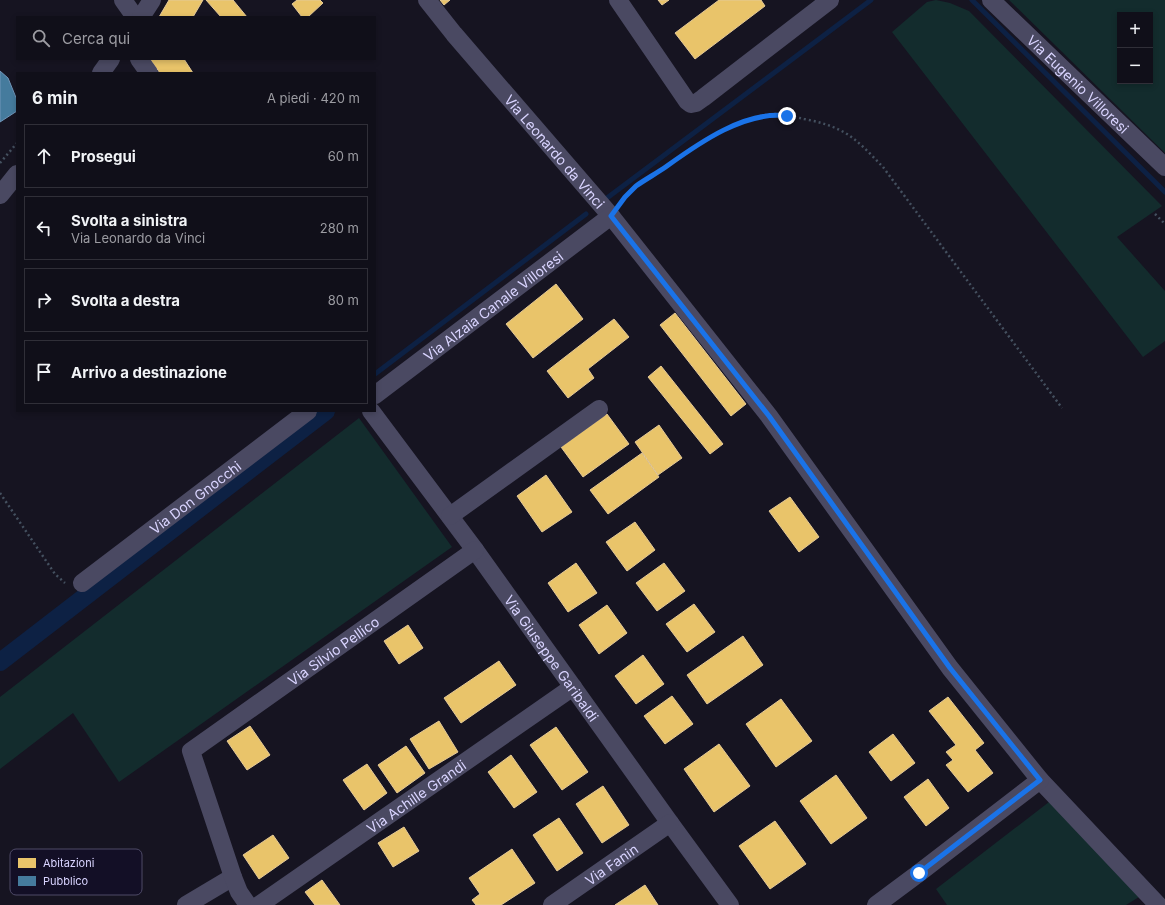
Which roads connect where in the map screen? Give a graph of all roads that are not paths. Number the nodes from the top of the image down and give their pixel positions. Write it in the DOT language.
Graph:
graph roads {
  1 [pos="123,0"];
  2 [pos="152,0"];
  3 [pos="427,0"];
  4 [pos="618,0"];
  5 [pos="830,0"];
  6 [pos="991,0"];
  7 [pos="134,16"];
  8 [pos="142,16"];
  9 [pos="111,60"];
  10 [pos="140,60"];
  11 [pos="102,72"];
  12 [pos="148,72"];
  13 [pos="1165,167"];
  14 [pos="16,175"];
  15 [pos="0,195"];
  16 [pos="611,216"];
  17 [pos="376,394"];
  18 [pos="599,409"];
  19 [pos="307,412"];
  20 [pos="372,412"];
  21 [pos="450,516"];
  22 [pos="475,550"];
  23 [pos="82,582"];
  24 [pos="573,687"];
  25 [pos="1040,780"];
  26 [pos="670,823"];
  27 [pos="233,876"];
  28 [pos="186,905"];
  29 [pos="248,905"];
  30 [pos="259,905"];
  31 [pos="552,905"];
  32 [pos="730,905"];
  33 [pos="876,905"];
  34 [pos="1158,905"];
  1 -- 7 [label="street"];
  2 -- 8 [label="street"];
  3 -- 16 [label="street, Via Leonardo da Vinci"];
  4 -- 5 [label="street"];
  6 -- 13 [label="street, Via Eugenio Villoresi"];
  9 -- 11 [label="street"];
  10 -- 12 [label="street"];
  14 -- 15 [label="street"];
  16 -- 17 [label="street, Via Alzaia Canale Villoresi"];
  16 -- 25 [label="street, Via Leonardo da Vinci"];
  18 -- 21 [label="street"];
  19 -- 23 [label="street, Via Don Gnocchi"];
  20 -- 21 [label="street, Via Giuseppe Garibaldi"];
  21 -- 22 [label="street, Via Giuseppe Garibaldi"];
  22 -- 24 [label="street, Via Giuseppe Garibaldi"];
  22 -- 27 [label="street, Via Silvio Pellico"];
  24 -- 26 [label="street, Via Giuseppe Garibaldi"];
  24 -- 30 [label="street, Via Achille Grandi"];
  25 -- 33 [label="street"];
  25 -- 34 [label="street, Via Leonardo da Vinci"];
  26 -- 31 [label="street, Via Fanin"];
  26 -- 32 [label="street, Via Giuseppe Garibaldi"];
  27 -- 28 [label="street"];
  27 -- 29 [label="street"];
}
